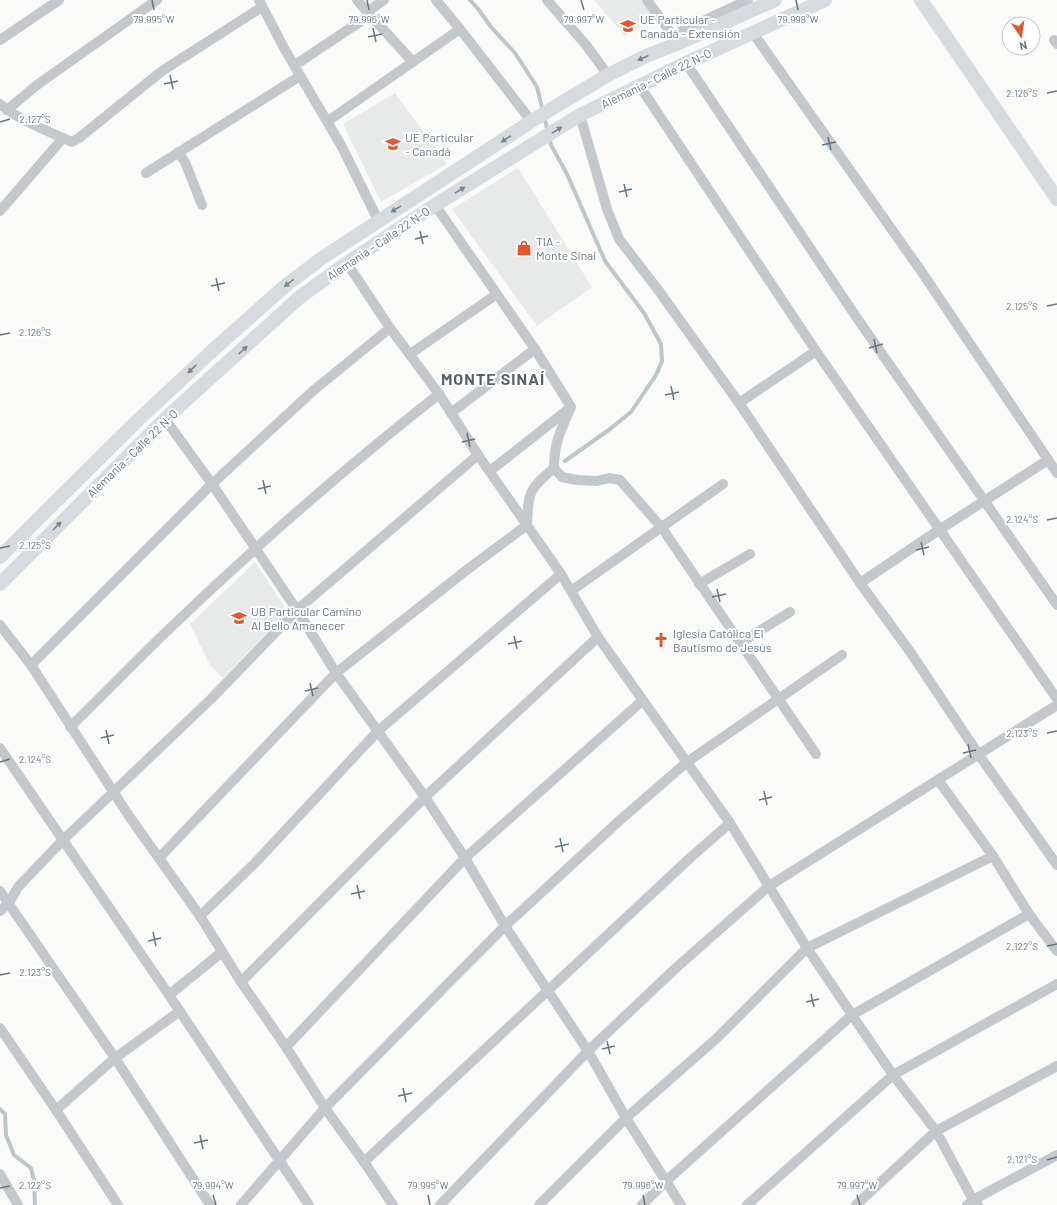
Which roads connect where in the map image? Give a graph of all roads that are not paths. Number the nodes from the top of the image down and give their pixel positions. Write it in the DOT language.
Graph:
graph roads {
  1 [pos="59,0"];
  2 [pos="157,0"];
  3 [pos="357,0"];
  4 [pos="384,0"];
  5 [pos="436,0"];
  6 [pos="547,0"];
  7 [pos="647,0"];
  8 [pos="748,0"];
  9 [pos="775,0"];
  10 [pos="825,0"];
  11 [pos="921,0"];
  12 [pos="261,4"];
  13 [pos="369,14"];
  14 [pos="460,29"];
  15 [pos="753,33"];
  16 [pos="676,39"];
  17 [pos="0,40"];
  18 [pos="413,62"];
  19 [pos="686,63"];
  20 [pos="295,65"];
  21 [pos="608,75"];
  22 [pos="300,76"];
  23 [pos="639,85"];
  24 [pos="4,107"];
  25 [pos="576,118"];
  26 [pos="535,119"];
  27 [pos="328,121"];
  28 [pos="63,138"];
  29 [pos="178,152"];
  30 [pos="146,173"];
  31 [pos="1057,199"];
  32 [pos="202,205"];
  33 [pos="435,205"];
  34 [pos="0,211"];
  35 [pos="378,220"];
  36 [pos="347,263"];
  37 [pos="497,294"];
  38 [pos="390,328"];
  39 [pos="535,348"];
  40 [pos="816,351"];
  41 [pos="410,354"];
  42 [pos="439,394"];
  43 [pos="739,404"];
  44 [pos="571,407"];
  45 [pos="451,413"];
  46 [pos="165,419"];
  47 [pos="478,455"];
  48 [pos="1048,460"];
  49 [pos="554,468"];
  50 [pos="490,471"];
  51 [pos="1057,473"];
  52 [pos="212,484"];
  53 [pos="723,484"];
  54 [pos="985,501"];
  55 [pos="526,525"];
  56 [pos="662,528"];
  57 [pos="939,530"];
  58 [pos="255,550"];
  59 [pos="750,554"];
  60 [pos="0,557"];
  61 [pos="561,574"];
  62 [pos="860,583"];
  63 [pos="0,584"];
  64 [pos="699,584"];
  65 [pos="571,591"];
  66 [pos="1057,605"];
  67 [pos="297,610"];
  68 [pos="790,612"];
  69 [pos="0,625"];
  70 [pos="598,637"];
  71 [pos="740,643"];
  72 [pos="842,655"];
  73 [pos="31,665"];
  74 [pos="336,673"];
  75 [pos="778,699"];
  76 [pos="1057,699"];
  77 [pos="642,701"];
  78 [pos="1057,705"];
  79 [pos="70,727"];
  80 [pos="378,731"];
  81 [pos="0,748"];
  82 [pos="816,754"];
  83 [pos="979,754"];
  84 [pos="687,762"];
  85 [pos="938,780"];
  86 [pos="114,792"];
  87 [pos="425,797"];
  88 [pos="730,823"];
  89 [pos="63,840"];
  90 [pos="993,856"];
  91 [pos="158,858"];
  92 [pos="465,858"];
  93 [pos="1057,865"];
  94 [pos="769,886"];
  95 [pos="0,891"];
  96 [pos="8,903"];
  97 [pos="0,911"];
  98 [pos="1029,914"];
  99 [pos="200,916"];
  100 [pos="505,926"];
  101 [pos="807,948"];
  102 [pos="1057,951"];
  103 [pos="222,952"];
  104 [pos="241,982"];
  105 [pos="1057,984"];
  106 [pos="548,992"];
  107 [pos="169,995"];
  108 [pos="180,1011"];
  109 [pos="852,1015"];
  110 [pos="0,1028"];
  111 [pos="286,1047"];
  112 [pos="588,1051"];
  113 [pos="115,1058"];
  114 [pos="1057,1066"];
  115 [pos="893,1075"];
  116 [pos="325,1108"];
  117 [pos="56,1110"];
  118 [pos="626,1118"];
  119 [pos="936,1131"];
  120 [pos="1057,1155"];
  121 [pos="280,1161"];
  122 [pos="364,1162"];
  123 [pos="0,1174"];
  124 [pos="665,1182"];
  125 [pos="973,1203"];
  126 [pos="18,1205"];
  127 [pos="118,1205"];
  128 [pos="210,1205"];
  129 [pos="241,1205"];
  130 [pos="309,1205"];
  131 [pos="393,1205"];
  132 [pos="440,1205"];
  133 [pos="539,1205"];
  134 [pos="642,1205"];
  135 [pos="681,1205"];
  136 [pos="748,1205"];
  137 [pos="856,1205"];
  1 -- 17 [label="street"];
  2 -- 24 [label="street"];
  3 -- 13 [label="street"];
  4 -- 13 [label="street"];
  5 -- 14 [label="street"];
  6 -- 21 [label="street"];
  7 -- 16 [label="street"];
  8 -- 16 [label="street"];
  9 -- 16 [label="street, Alemania - Calle 22 N-O"];
  10 -- 15 [label="street, Alemania - Calle 22 N-O"];
  11 -- 31 [label="street"];
  12 -- 20 [label="street"];
  12 -- 28 [label="street"];
  13 -- 18 [label="street"];
  13 -- 20 [label="street"];
  14 -- 18 [label="street"];
  14 -- 26 [label="street"];
  15 -- 19 [label="street, Alemania - Calle 22 N-O"];
  15 -- 48 [label="street"];
  16 -- 21 [label="street, Alemania - Calle 22 N-O, one-way"];
  18 -- 27 [label="street"];
  19 -- 23 [label="street, Alemania - Calle 22 N-O"];
  19 -- 54 [label="street"];
  20 -- 22 [label="street"];
  21 -- 26 [label="street, Alemania - Calle 22 N-O"];
  22 -- 27 [label="street"];
  22 -- 29 [label="street"];
  23 -- 25 [label="street, Alemania - Calle 22 N-O"];
  23 -- 40 [label="street"];
  24 -- 28 [label="street"];
  33 -- 25 [label="street, Alemania - Calle 22 N-O, one-way"];
  25 -- 43 [label="street"];
  26 -- 35 [label="street, Alemania - Calle 22 N-O, one-way"];
  27 -- 35 [label="street"];
  28 -- 34 [label="street"];
  29 -- 30 [label="street"];
  29 -- 32 [label="street"];
  33 -- 36 [label="street, Alemania - Calle 22 N-O"];
  33 -- 37 [label="street"];
  35 -- 60 [label="street, Alemania - Calle 22 N-O, one-way"];
  36 -- 38 [label="street"];
  46 -- 36 [label="street, Alemania - Calle 22 N-O, one-way"];
  37 -- 39 [label="street"];
  37 -- 41 [label="street"];
  38 -- 41 [label="street"];
  38 -- 52 [label="street"];
  39 -- 44 [label="street"];
  39 -- 45 [label="street"];
  40 -- 43 [label="street"];
  40 -- 57 [label="street"];
  41 -- 42 [label="street"];
  42 -- 45 [label="street"];
  42 -- 58 [label="street"];
  43 -- 62 [label="street"];
  44 -- 49 [label="street"];
  44 -- 50 [label="street"];
  45 -- 47 [label="street"];
  46 -- 52 [label="street"];
  63 -- 46 [label="street, Alemania - Calle 22 N-O, one-way"];
  47 -- 50 [label="street"];
  47 -- 67 [label="street"];
  48 -- 51 [label="street"];
  48 -- 54 [label="street"];
  49 -- 55 [label="street"];
  49 -- 56 [label="street"];
  50 -- 55 [label="street"];
  52 -- 58 [label="street"];
  52 -- 73 [label="street"];
  53 -- 56 [label="street"];
  54 -- 57 [label="street"];
  54 -- 66 [label="street"];
  55 -- 61 [label="street"];
  55 -- 74 [label="street"];
  56 -- 64 [label="street"];
  56 -- 65 [label="street"];
  57 -- 62 [label="street"];
  57 -- 76 [label="street"];
  58 -- 67 [label="street"];
  58 -- 79 [label="street"];
  59 -- 64 [label="street"];
  61 -- 65 [label="street"];
  61 -- 80 [label="street"];
  62 -- 83 [label="street"];
  64 -- 71 [label="street"];
  65 -- 70 [label="street"];
  67 -- 74 [label="street"];
  67 -- 86 [label="street"];
  68 -- 71 [label="street"];
  69 -- 73 [label="street"];
  70 -- 77 [label="street"];
  70 -- 87 [label="street"];
  71 -- 75 [label="street"];
  72 -- 75 [label="street"];
  73 -- 79 [label="street"];
  74 -- 80 [label="street"];
  74 -- 91 [label="street"];
  75 -- 82 [label="street"];
  75 -- 84 [label="street"];
  77 -- 84 [label="street"];
  77 -- 92 [label="street"];
  78 -- 83 [label="street"];
  79 -- 86 [label="street"];
  80 -- 87 [label="street"];
  80 -- 99 [label="street"];
  81 -- 89 [label="street"];
  83 -- 85 [label="street"];
  83 -- 93 [label="street"];
  84 -- 88 [label="street"];
  84 -- 100 [label="street"];
  85 -- 90 [label="street"];
  85 -- 94 [label="street"];
  86 -- 89 [label="street"];
  86 -- 91 [label="street"];
  87 -- 92 [label="street"];
  87 -- 104 [label="street"];
  88 -- 94 [label="street"];
  88 -- 106 [label="street"];
  89 -- 96 [label="street"];
  89 -- 107 [label="street"];
  90 -- 98 [label="street"];
  90 -- 101 [label="street"];
  91 -- 99 [label="street"];
  92 -- 100 [label="street"];
  92 -- 111 [label="street"];
  94 -- 101 [label="street"];
  94 -- 112 [label="street"];
  95 -- 96 [label="street"];
  96 -- 97 [label="street"];
  96 -- 113 [label="street"];
  98 -- 102 [label="street"];
  98 -- 109 [label="street"];
  99 -- 103 [label="street"];
  100 -- 106 [label="street"];
  100 -- 116 [label="street"];
  101 -- 109 [label="street"];
  101 -- 118 [label="street"];
  103 -- 104 [label="street"];
  103 -- 107 [label="street"];
  104 -- 111 [label="street"];
  105 -- 115 [label="street"];
  106 -- 112 [label="street"];
  106 -- 122 [label="street"];
  107 -- 108 [label="street"];
  108 -- 113 [label="street"];
  108 -- 121 [label="street"];
  109 -- 115 [label="street"];
  109 -- 124 [label="street"];
  110 -- 117 [label="street"];
  111 -- 116 [label="street"];
  112 -- 118 [label="street"];
  112 -- 132 [label="street"];
  113 -- 117 [label="street"];
  113 -- 128 [label="street"];
  114 -- 119 [label="street"];
  115 -- 119 [label="street"];
  115 -- 136 [label="street"];
  116 -- 121 [label="street"];
  116 -- 122 [label="street"];
  117 -- 127 [label="street"];
  118 -- 124 [label="street"];
  118 -- 133 [label="street"];
  119 -- 125 [label="street"];
  119 -- 137 [label="street"];
  120 -- 125 [label="street"];
  121 -- 129 [label="street"];
  121 -- 130 [label="street"];
  122 -- 131 [label="street"];
  123 -- 126 [label="street"];
  124 -- 134 [label="street"];
  124 -- 135 [label="street"];
}
